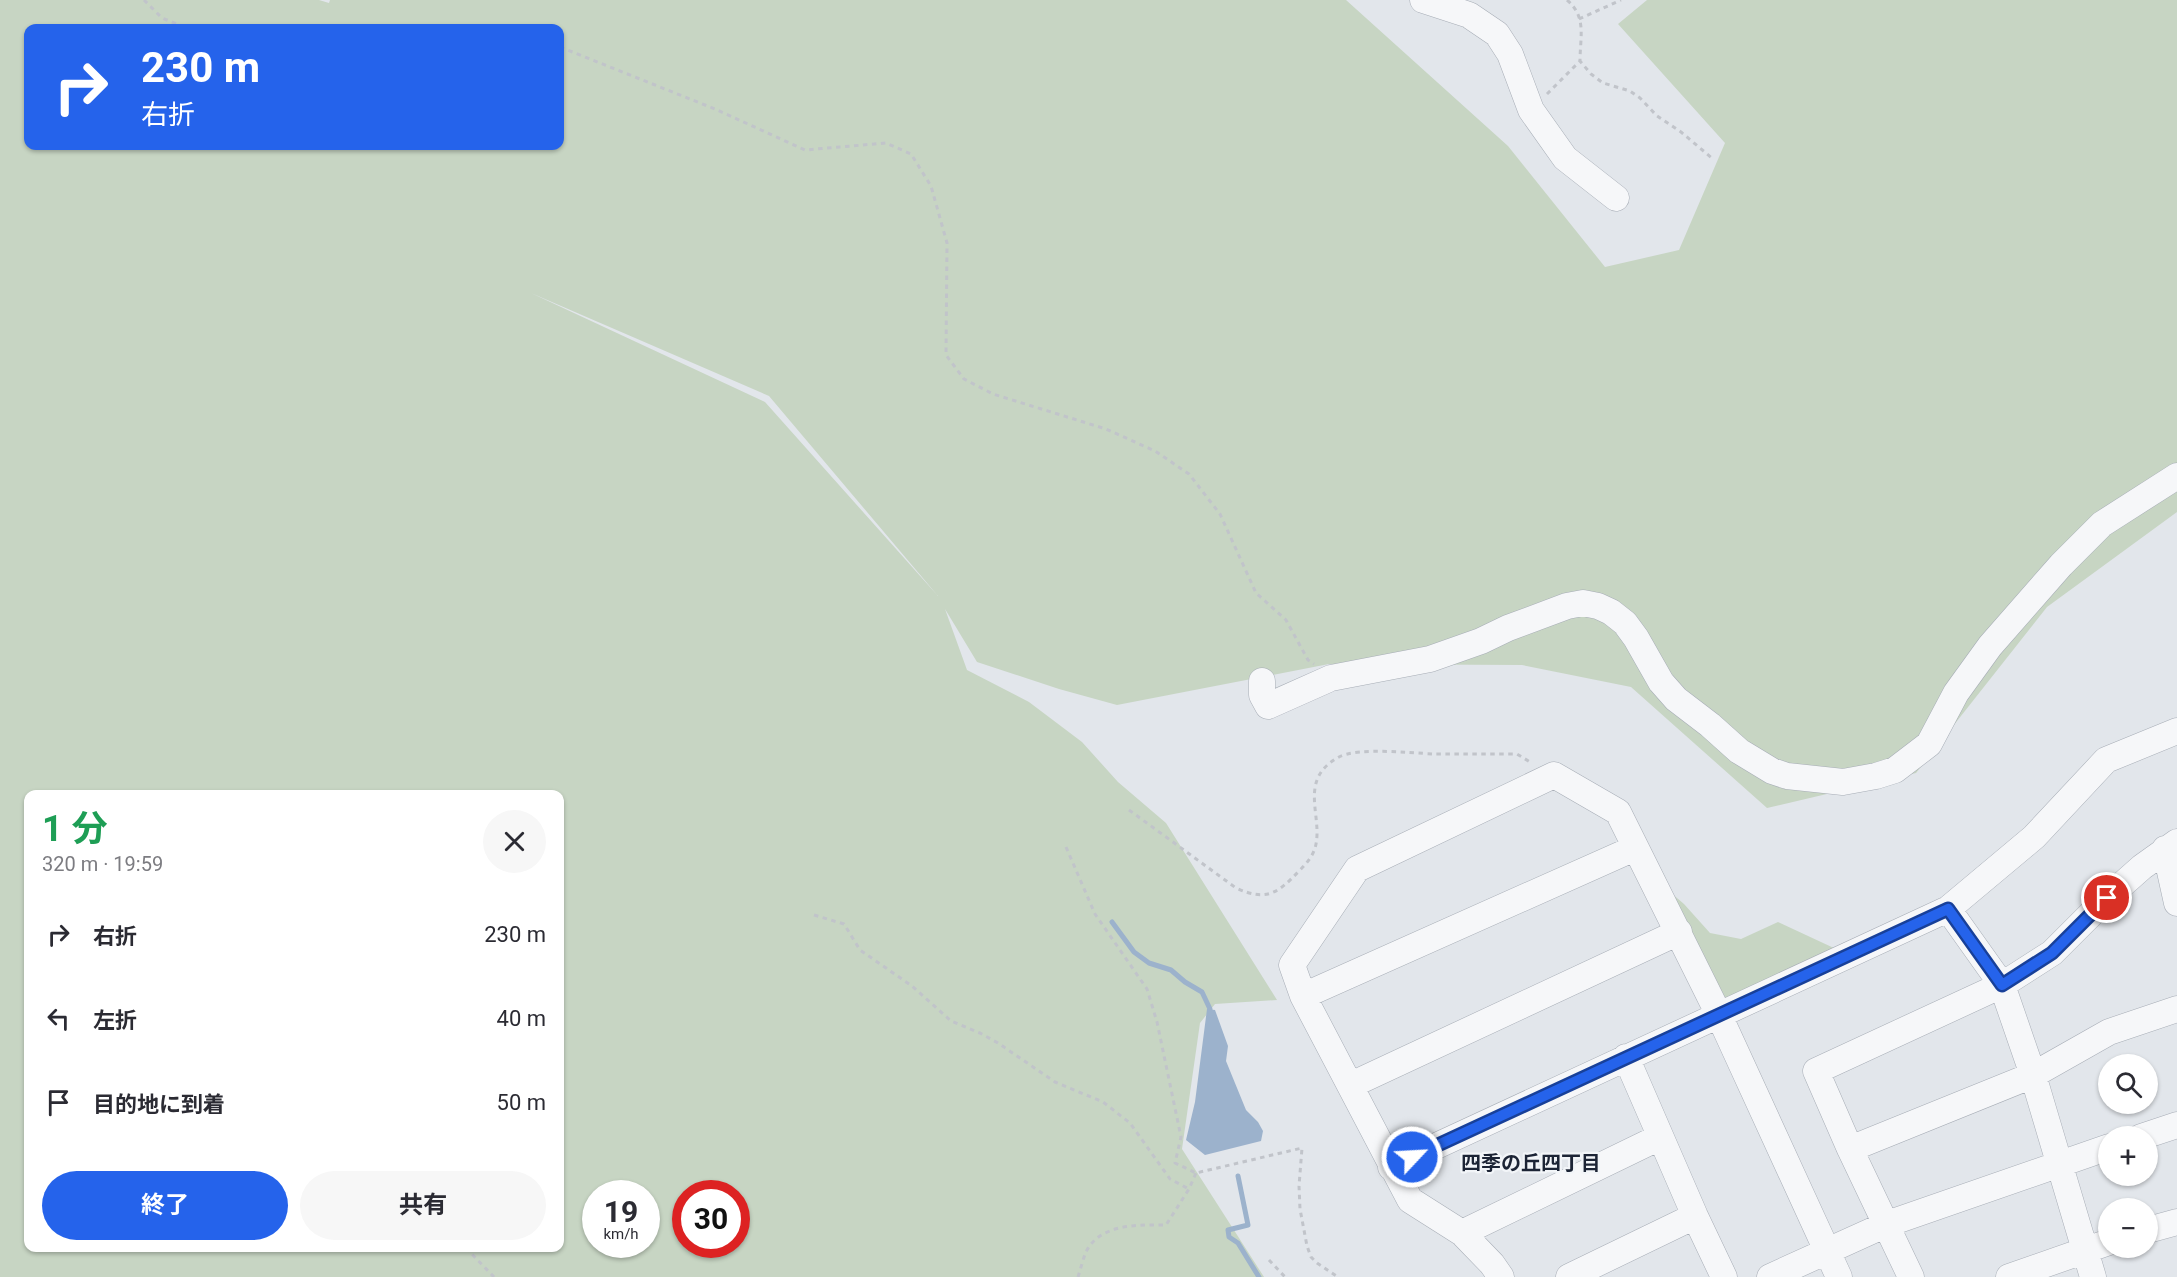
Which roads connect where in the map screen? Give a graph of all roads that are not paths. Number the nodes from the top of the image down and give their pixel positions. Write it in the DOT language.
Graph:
graph roads {
  1 [pos="1424,0"];
  2 [pos="1616,198"];
  3 [pos="2177,476"];
  4 [pos="1263,681"];
  5 [pos="2177,731"];
  6 [pos="2171,845"];
  7 [pos="1635,848"];
  8 [pos="2177,903"];
  9 [pos="1948,909"];
  10 [pos="1679,932"];
  11 [pos="2002,985"];
  12 [pos="1304,996"];
  13 [pos="2177,1009"];
  14 [pos="1718,1013"];
  15 [pos="1626,1057"];
  16 [pos="2033,1075"];
  17 [pos="1351,1085"];
  18 [pos="2177,1125"];
  19 [pos="2158,1131"];
  20 [pos="1660,1137"];
  21 [pos="1850,1149"];
  22 [pos="2098,1151"];
  23 [pos="2058,1164"];
  24 [pos="1391,1167"];
  25 [pos="1695,1216"];
  26 [pos="2177,1222"];
  27 [pos="1887,1224"];
  28 [pos="2158,1227"];
  29 [pos="1462,1233"];
  30 [pos="2098,1245"];
  31 [pos="2084,1249"];
  32 [pos="1827,1250"];
  33 [pos="1501,1277"];
  34 [pos="1569,1277"];
  35 [pos="1724,1277"];
  36 [pos="1770,1277"];
  37 [pos="1839,1277"];
  38 [pos="1911,1277"];
  39 [pos="2009,1277"];
  40 [pos="2093,1277"];
  1 -- 2 [label="street"];
  3 -- 4 [label="street"];
  5 -- 9 [label="street"];
  6 -- 8 [label="street"];
  6 -- 11 [label="street"];
  7 -- 10 [label="street"];
  7 -- 12 [label="street"];
  7 -- 12 [label="street"];
  9 -- 11 [label="street"];
  9 -- 14 [label="street"];
  10 -- 14 [label="street"];
  10 -- 17 [label="street"];
  11 -- 16 [label="street"];
  11 -- 21 [label="street"];
  12 -- 17 [label="street"];
  13 -- 16 [label="street"];
  14 -- 15 [label="street"];
  14 -- 32 [label="street"];
  15 -- 20 [label="street"];
  15 -- 24 [label="street"];
  16 -- 21 [label="street"];
  16 -- 23 [label="street"];
  17 -- 24 [label="street"];
  18 -- 19 [label="street"];
  20 -- 25 [label="street"];
  20 -- 29 [label="street"];
  21 -- 27 [label="street"];
  22 -- 23 [label="street"];
  23 -- 27 [label="street"];
  23 -- 31 [label="street"];
  24 -- 29 [label="street"];
  25 -- 34 [label="street"];
  25 -- 35 [label="street"];
  26 -- 28 [label="street"];
  27 -- 32 [label="street"];
  27 -- 38 [label="street"];
  29 -- 33 [label="street"];
  30 -- 31 [label="street"];
  31 -- 39 [label="street"];
  31 -- 40 [label="street"];
  32 -- 36 [label="street"];
  32 -- 37 [label="street"];
}
